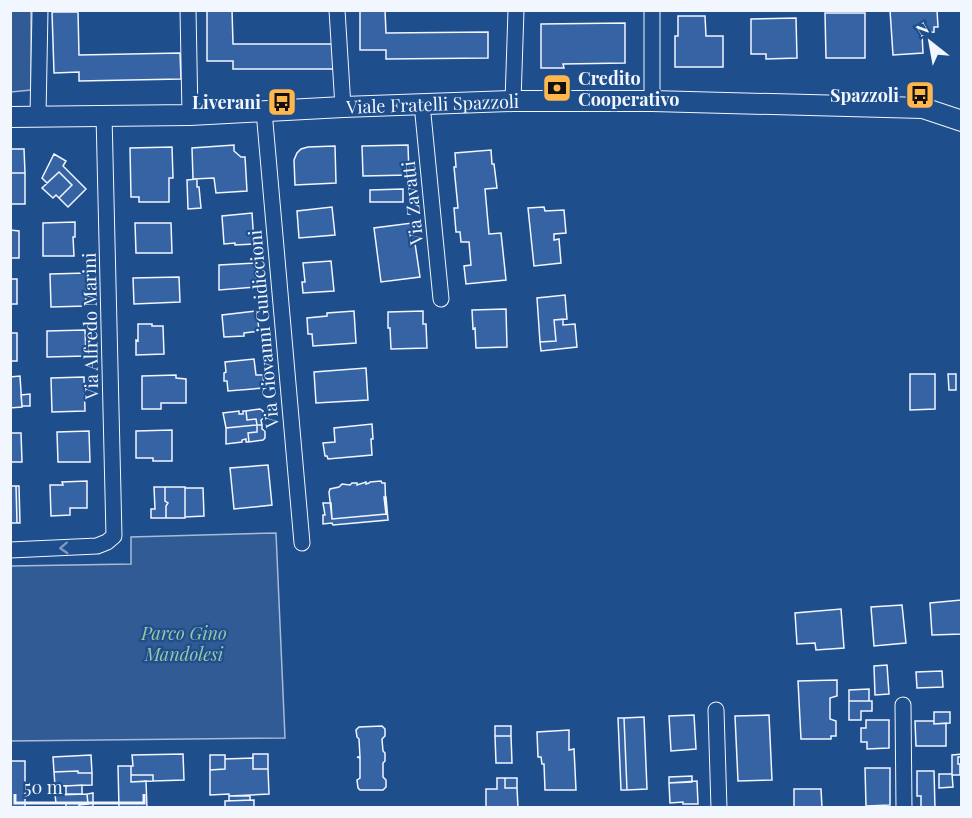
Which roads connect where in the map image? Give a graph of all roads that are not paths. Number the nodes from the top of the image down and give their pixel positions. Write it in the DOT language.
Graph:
graph roads {
  1 [pos="40,10"];
  2 [pos="188,10"];
  3 [pos="337,10"];
  4 [pos="516,10"];
  5 [pos="652,10"];
  6 [pos="513,101"];
  7 [pos="652,101"];
  8 [pos="422,104"];
  9 [pos="343,106"];
  10 [pos="264,111"];
  11 [pos="190,115"];
  12 [pos="38,116"];
  13 [pos="104,116"];
  14 [pos="10,117"];
  15 [pos="962,121"];
  16 [pos="441,299"];
  17 [pos="302,543"];
  18 [pos="10,550"];
  19 [pos="903,705"];
  20 [pos="716,710"];
  21 [pos="719,807"];
  22 [pos="904,807"];
  1 -- 12 [label="street"];
  2 -- 11 [label="street"];
  3 -- 9 [label="street"];
  4 -- 6 [label="street"];
  5 -- 7 [label="street"];
  6 -- 7 [label="street, Viale Fratelli Spazzoli"];
  6 -- 8 [label="street, Viale Fratelli Spazzoli"];
  7 -- 15 [label="street, Viale Fratelli Spazzoli"];
  8 -- 9 [label="street, Viale Fratelli Spazzoli"];
  8 -- 16 [label="street, Via Zavatti"];
  9 -- 10 [label="street, Viale Fratelli Spazzoli"];
  10 -- 11 [label="street, Viale Fratelli Spazzoli"];
  10 -- 17 [label="street, Via Giovanni Guidiccioni"];
  11 -- 13 [label="street, Viale Fratelli Spazzoli"];
  12 -- 13 [label="street, Viale Fratelli Spazzoli"];
  12 -- 14 [label="street, Viale Fratelli Spazzoli"];
  13 -- 18 [label="street, Via Alfredo Marini, one-way"];
  19 -- 22 [label="street"];
  20 -- 21 [label="street"];
}
